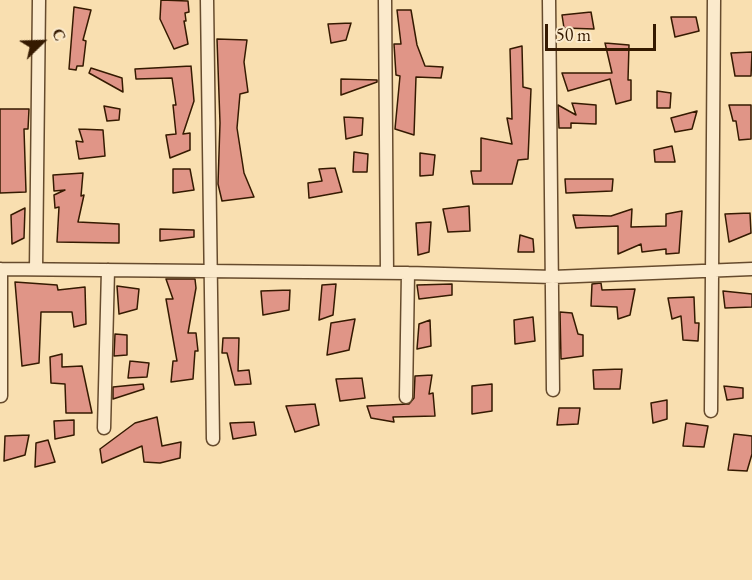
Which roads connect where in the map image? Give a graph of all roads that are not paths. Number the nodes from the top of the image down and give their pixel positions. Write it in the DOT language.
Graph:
graph roads {
  1 [pos="39,0"];
  2 [pos="207,0"];
  3 [pos="386,0"];
  4 [pos="549,0"];
  5 [pos="714,0"];
  6 [pos="1,269"];
  7 [pos="36,269"];
  8 [pos="713,269"];
  9 [pos="752,269"];
  10 [pos="108,270"];
  11 [pos="209,272"];
  12 [pos="387,273"];
  13 [pos="408,273"];
  14 [pos="553,277"];
  15 [pos="553,390"];
  16 [pos="1,396"];
  17 [pos="406,397"];
  18 [pos="711,411"];
  19 [pos="104,428"];
  20 [pos="213,439"];
  1 -- 7 [label="street"];
  2 -- 11 [label="street"];
  3 -- 12 [label="street"];
  4 -- 14 [label="street"];
  5 -- 8 [label="street"];
  6 -- 7 [label="street"];
  6 -- 16 [label="street"];
  7 -- 10 [label="street"];
  8 -- 9 [label="street"];
  8 -- 14 [label="street"];
  8 -- 18 [label="street"];
  10 -- 11 [label="street"];
  10 -- 19 [label="street"];
  11 -- 12 [label="street"];
  11 -- 20 [label="street"];
  12 -- 13 [label="street"];
  13 -- 14 [label="street"];
  13 -- 17 [label="street"];
  14 -- 15 [label="street"];
}
